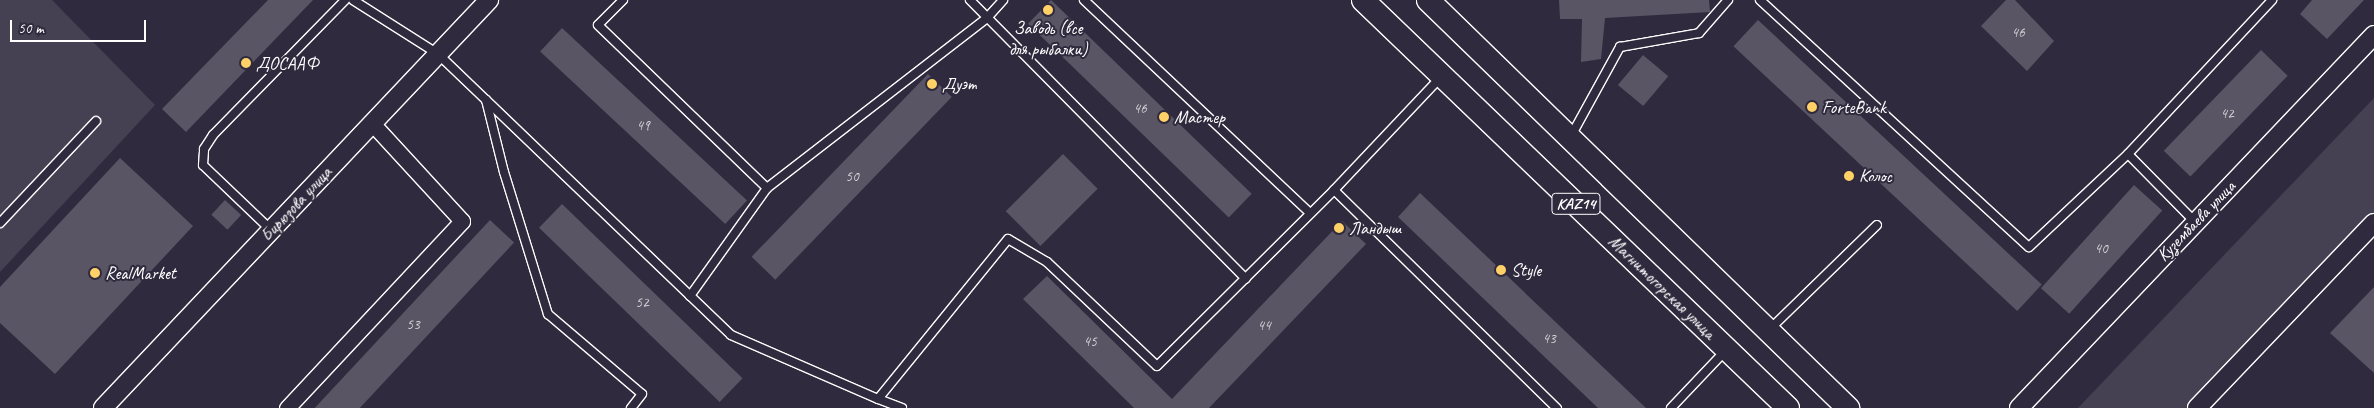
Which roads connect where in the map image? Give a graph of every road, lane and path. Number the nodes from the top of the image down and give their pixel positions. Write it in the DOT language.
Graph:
graph roads {
  1 [pos="345,0"];
  2 [pos="353,0"];
  3 [pos="489,0"];
  4 [pos="623,0"];
  5 [pos="970,0"];
  6 [pos="1003,0"];
  7 [pos="1084,0"];
  8 [pos="1363,0"];
  9 [pos="1428,0"];
  10 [pos="1728,0"];
  11 [pos="1760,0"];
  12 [pos="2272,0"];
  13 [pos="987,18"];
  14 [pos="2374,35"];
  15 [pos="438,54"];
  16 [pos="1442,76"];
  17 [pos="486,100"];
  18 [pos="96,121"];
  19 [pos="372,123"];
  20 [pos="1570,138"];
  21 [pos="2128,154"];
  22 [pos="767,188"];
  23 [pos="1334,190"];
  24 [pos="1310,213"];
  25 [pos="2196,222"];
  26 [pos="0,223"];
  27 [pos="2374,223"];
  28 [pos="1878,225"];
  29 [pos="271,230"];
  30 [pos="1246,279"];
  31 [pos="690,296"];
  32 [pos="1768,330"];
  33 [pos="1728,349"];
  34 [pos="878,399"];
  35 [pos="104,408"];
  36 [pos="287,408"];
  37 [pos="631,408"];
  38 [pos="902,408"];
  39 [pos="1557,408"];
  40 [pos="1670,408"];
  41 [pos="1788,408"];
  42 [pos="1848,408"];
  43 [pos="2019,408"];
  44 [pos="2197,408"];
  1 -- 29 [label="lane"];
  2 -- 15 [label="lane"];
  3 -- 15 [label="street, Бирюзова улица"];
  4 -- 22 [label="lane"];
  5 -- 13 [label="lane"];
  6 -- 13 [label="lane"];
  7 -- 24 [label="lane"];
  8 -- 16 [label="main road, Магнитогорская улица / KAZ14"];
  9 -- 20 [label="main road, KAZ14"];
  10 -- 20 [label="lane"];
  11 -- 21 [label="lane"];
  12 -- 21 [label="lane"];
  13 -- 22 [label="lane"];
  13 -- 30 [label="lane"];
  14 -- 25 [label="street, Кузембаева улица"];
  15 -- 17 [label="lane"];
  15 -- 19 [label="street, Бирюзова улица"];
  16 -- 23 [label="lane"];
  16 -- 33 [label="main road, Магнитогорская улица / KAZ14"];
  17 -- 31 [label="lane"];
  17 -- 37 [label="lane"];
  18 -- 26 [label="lane"];
  19 -- 29 [label="street, Бирюзова улица"];
  19 -- 36 [label="street"];
  20 -- 32 [label="main road, KAZ14"];
  21 -- 25 [label="lane"];
  22 -- 31 [label="lane"];
  23 -- 24 [label="lane"];
  23 -- 39 [label="lane"];
  24 -- 30 [label="lane"];
  25 -- 43 [label="street, Кузембаева улица"];
  27 -- 44 [label="street"];
  28 -- 32 [label="lane"];
  29 -- 35 [label="street, Бирюзова улица"];
  30 -- 34 [label="lane"];
  31 -- 34 [label="lane"];
  32 -- 42 [label="main road, KAZ14"];
  33 -- 40 [label="lane"];
  33 -- 41 [label="main road, Магнитогорская улица / KAZ14"];
  34 -- 38 [label="lane"];
}
